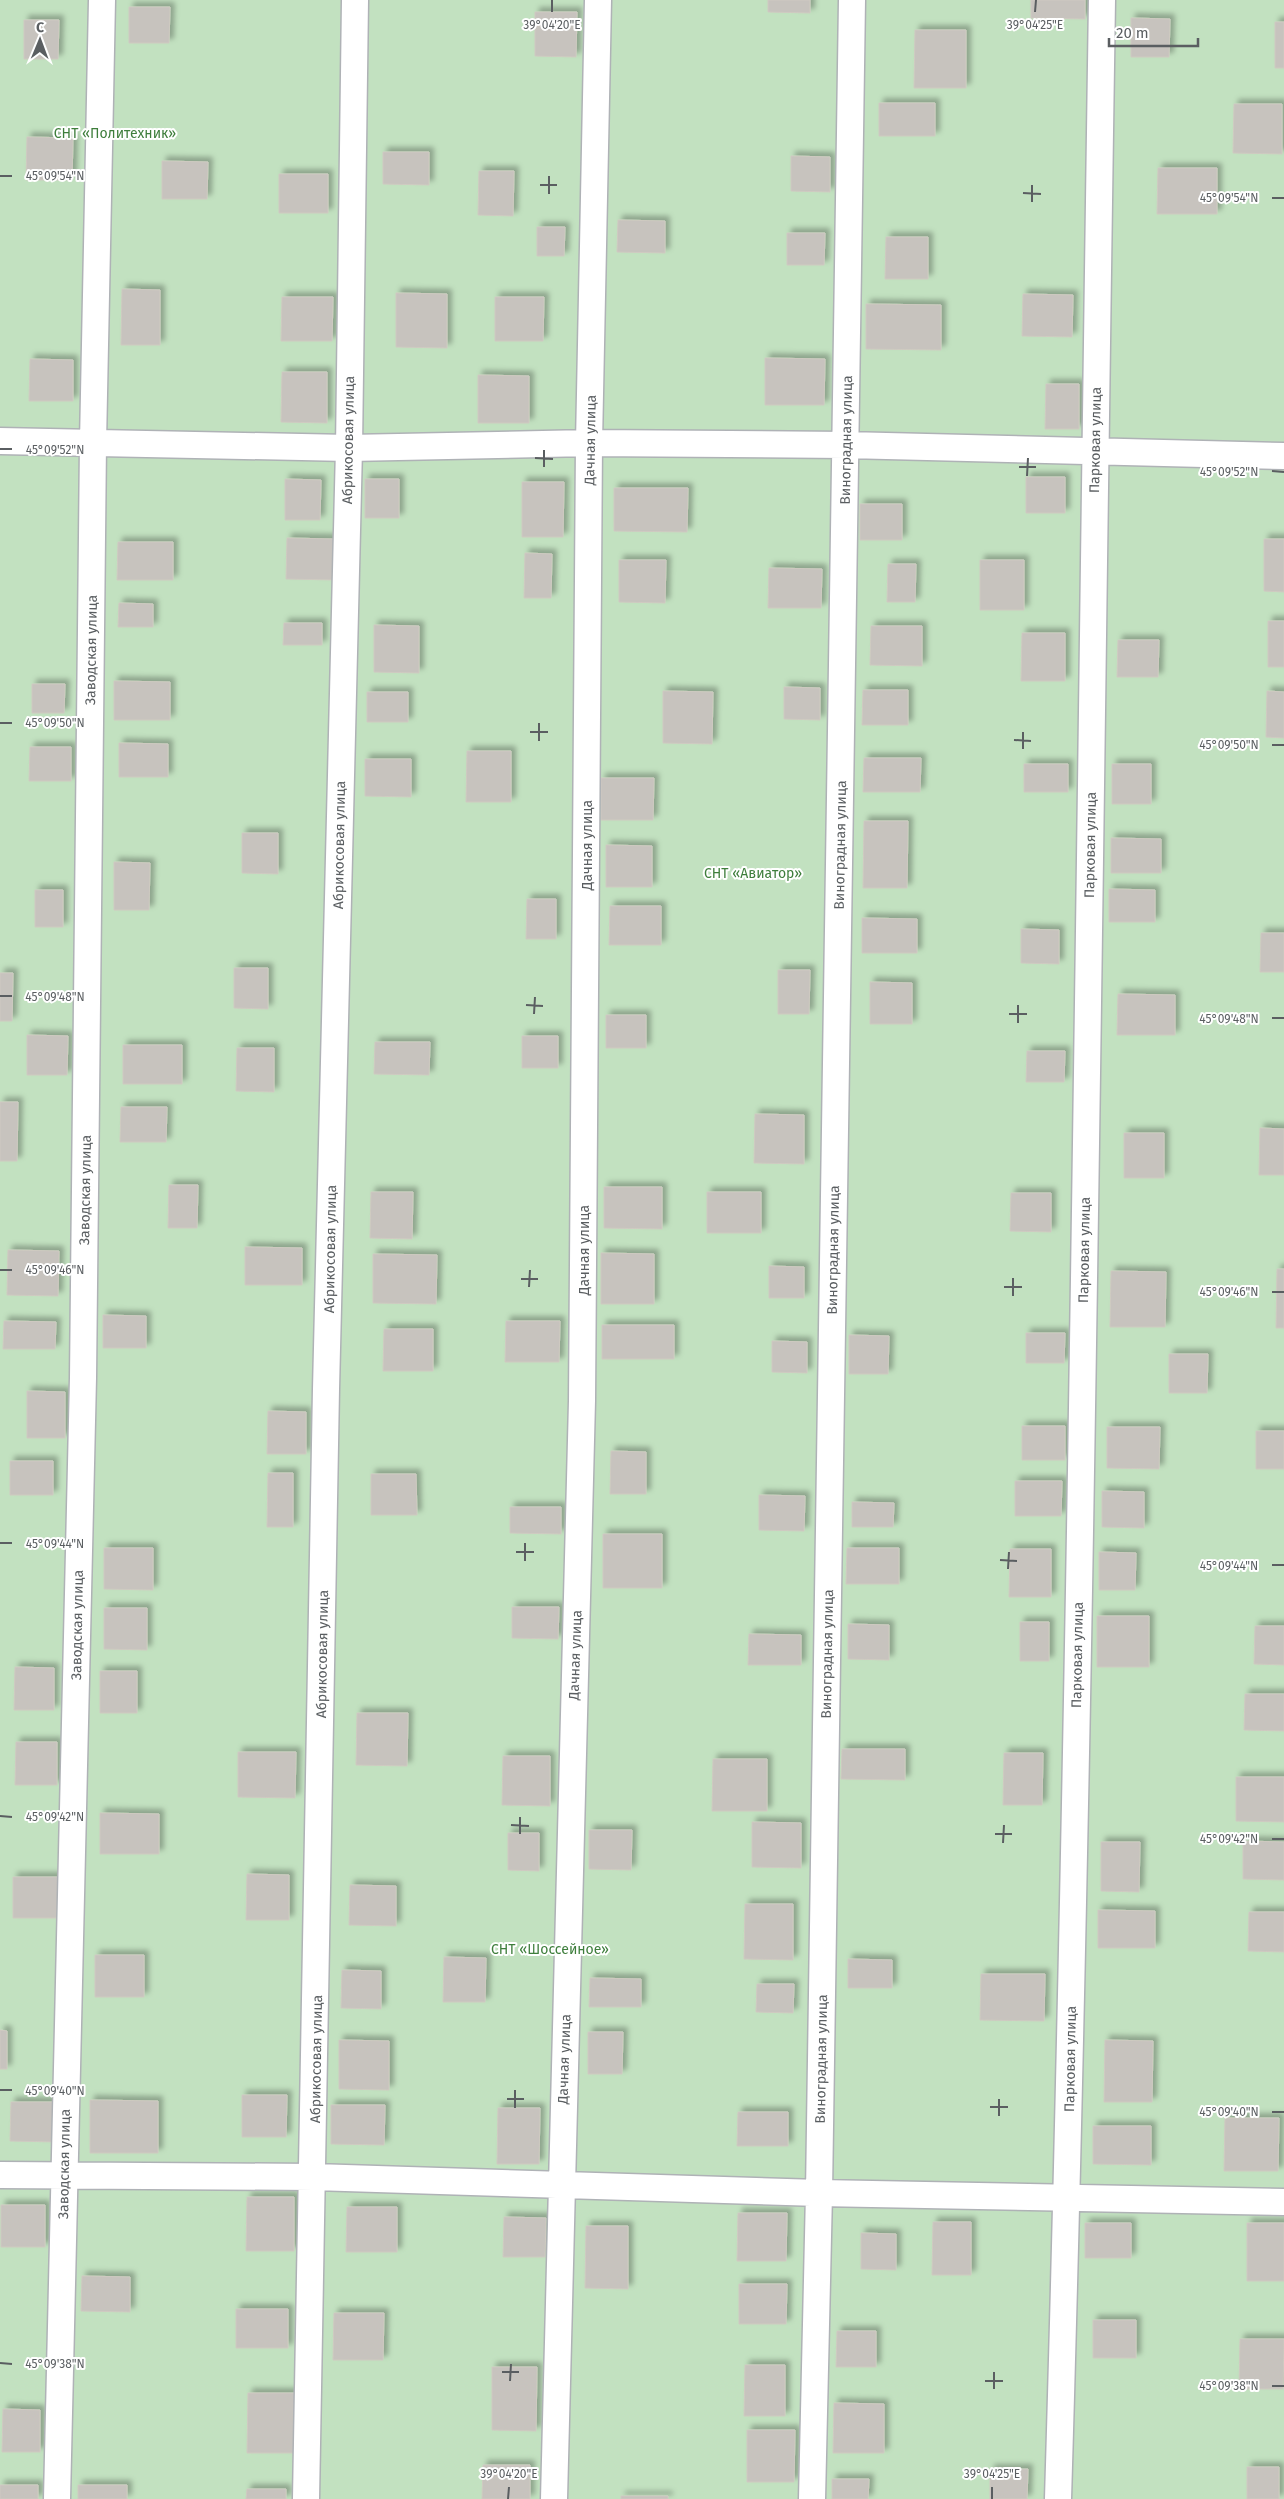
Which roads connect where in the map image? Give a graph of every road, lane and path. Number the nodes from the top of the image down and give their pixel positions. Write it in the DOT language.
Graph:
graph roads {
  1 [pos="102,0"];
  2 [pos="354,0"];
  3 [pos="598,0"];
  4 [pos="852,0"];
  5 [pos="1102,0"];
  6 [pos="0,441"];
  7 [pos="94,443"];
  8 [pos="589,443"];
  9 [pos="846,445"];
  10 [pos="349,448"];
  11 [pos="1095,453"];
  12 [pos="1284,456"];
  13 [pos="0,2175"];
  14 [pos="64,2177"];
  15 [pos="314,2177"];
  16 [pos="561,2185"];
  17 [pos="819,2193"];
  18 [pos="1067,2199"];
  19 [pos="1284,2202"];
  20 [pos="57,2499"];
  21 [pos="306,2499"];
  22 [pos="554,2499"];
  23 [pos="812,2499"];
  24 [pos="1058,2499"];
  1 -- 7 [label="street, Заводская улица"];
  2 -- 10 [label="street, Абрикосовая улица"];
  3 -- 8 [label="street, Дачная улица"];
  4 -- 9 [label="street, Виноградная улица"];
  5 -- 11 [label="street, Парковая улица"];
  6 -- 7 [label="street"];
  7 -- 10 [label="street"];
  7 -- 14 [label="street, Заводская улица"];
  8 -- 9 [label="street"];
  8 -- 10 [label="street"];
  8 -- 16 [label="street, Дачная улица"];
  9 -- 11 [label="street"];
  9 -- 17 [label="street, Виноградная улица"];
  10 -- 15 [label="street, Абрикосовая улица"];
  11 -- 12 [label="street"];
  11 -- 18 [label="street, Парковая улица"];
  13 -- 14 [label="street"];
  14 -- 15 [label="street"];
  14 -- 20 [label="street, Заводская улица"];
  15 -- 16 [label="street"];
  15 -- 21 [label="street, Абрикосовая улица"];
  16 -- 17 [label="street"];
  16 -- 22 [label="street, Дачная улица"];
  17 -- 18 [label="street"];
  17 -- 23 [label="street, Виноградная улица"];
  18 -- 19 [label="street"];
  18 -- 24 [label="street, Парковая улица"];
}
